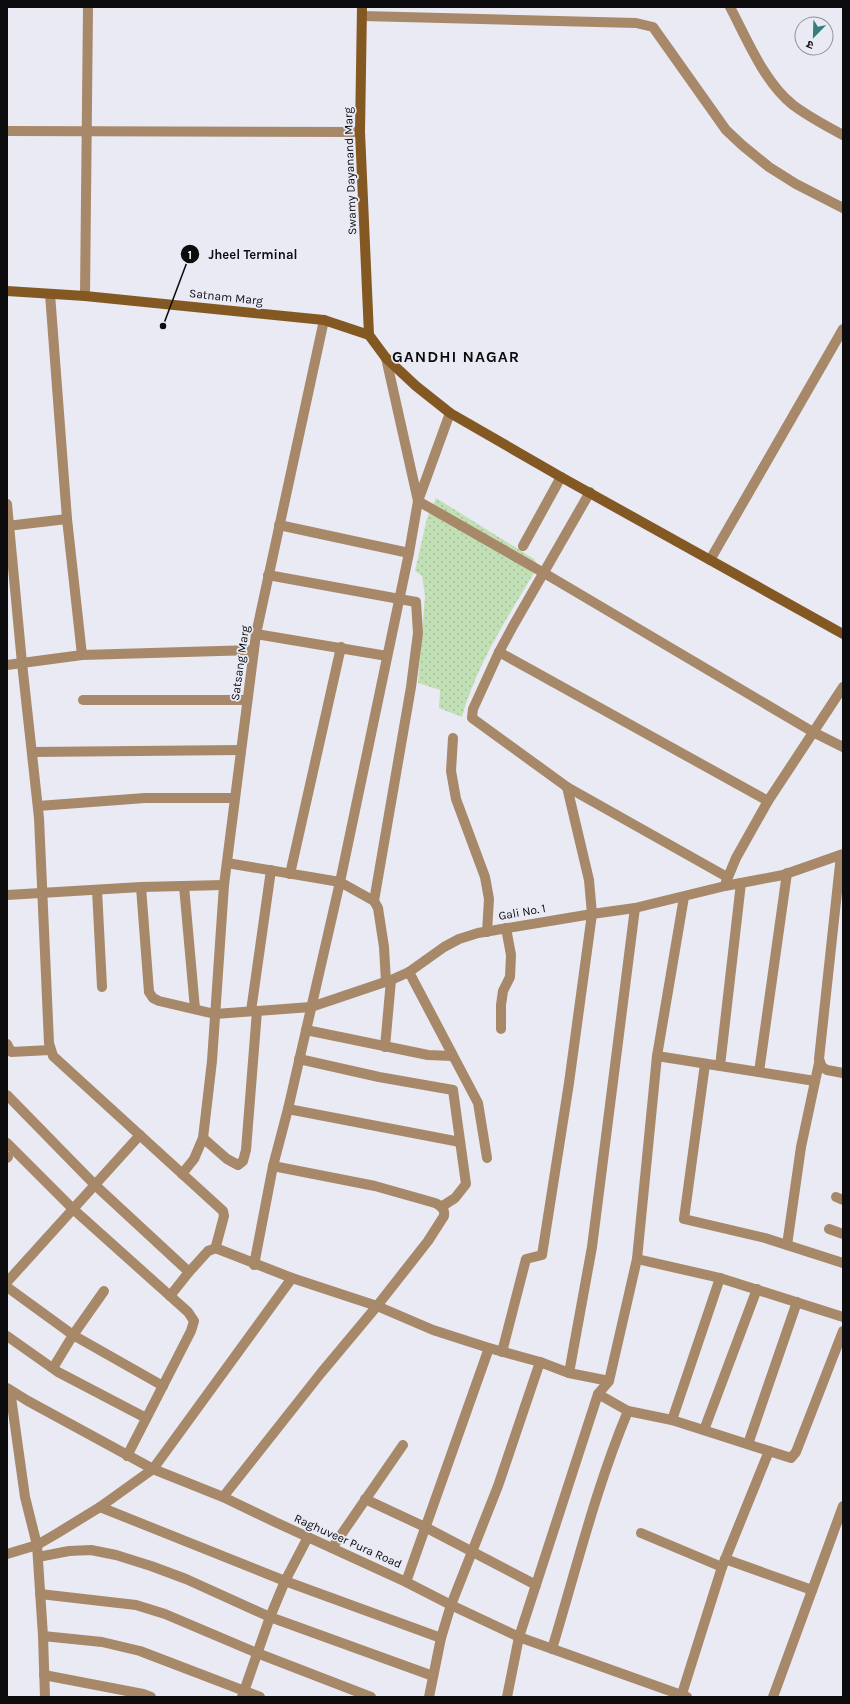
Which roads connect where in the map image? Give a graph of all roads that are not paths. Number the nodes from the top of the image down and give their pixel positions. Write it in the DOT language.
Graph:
graph roads {
  1 [pos="88,7"];
  2 [pos="730,7"];
  3 [pos="363,11"];
  4 [pos="88,130"];
  5 [pos="7,131"];
  6 [pos="360,132"];
  7 [pos="843,135"];
  8 [pos="843,208"];
  9 [pos="7,291"];
  10 [pos="50,294"];
  11 [pos="85,296"];
  12 [pos="324,320"];
  13 [pos="843,329"];
  14 [pos="369,335"];
  15 [pos="386,358"];
  16 [pos="450,413"];
  17 [pos="561,477"];
  18 [pos="590,492"];
  19 [pos="418,501"];
  20 [pos="7,504"];
  21 [pos="67,519"];
  22 [pos="279,525"];
  23 [pos="8,526"];
  24 [pos="523,546"];
  25 [pos="409,553"];
  26 [pos="710,560"];
  27 [pos="544,573"];
  28 [pos="268,576"];
  29 [pos="400,598"];
  30 [pos="256,634"];
  31 [pos="843,634"];
  32 [pos="341,647"];
  33 [pos="254,650"];
  34 [pos="499,652"];
  35 [pos="82,655"];
  36 [pos="388,656"];
  37 [pos="22,663"];
  38 [pos="7,665"];
  39 [pos="843,687"];
  40 [pos="83,700"];
  41 [pos="247,700"];
  42 [pos="813,732"];
  43 [pos="453,738"];
  44 [pos="843,747"];
  45 [pos="241,750"];
  46 [pos="32,752"];
  47 [pos="567,787"];
  48 [pos="234,798"];
  49 [pos="768,801"];
  50 [pos="38,806"];
  51 [pos="842,854"];
  52 [pos="227,863"];
  53 [pos="271,870"];
  54 [pos="787,873"];
  55 [pos="290,874"];
  56 [pos="340,882"];
  57 [pos="726,882"];
  58 [pos="741,883"];
  59 [pos="224,885"];
  60 [pos="184,886"];
  61 [pos="142,887"];
  62 [pos="97,890"];
  63 [pos="43,894"];
  64 [pos="7,895"];
  65 [pos="684,897"];
  66 [pos="374,901"];
  67 [pos="635,908"];
  68 [pos="592,914"];
  69 [pos="506,928"];
  70 [pos="487,932"];
  71 [pos="409,972"];
  72 [pos="388,981"];
  73 [pos="102,987"];
  74 [pos="311,1007"];
  75 [pos="195,1009"];
  76 [pos="254,1011"];
  77 [pos="215,1014"];
  78 [pos="306,1030"];
  79 [pos="501,1030"];
  80 [pos="385,1047"];
  81 [pos="9,1048"];
  82 [pos="50,1050"];
  83 [pos="452,1056"];
  84 [pos="657,1056"];
  85 [pos="299,1059"];
  86 [pos="819,1063"];
  87 [pos="705,1064"];
  88 [pos="720,1066"];
  89 [pos="759,1072"];
  90 [pos="843,1073"];
  91 [pos="815,1081"];
  92 [pos="7,1095"];
  93 [pos="288,1109"];
  94 [pos="140,1135"];
  95 [pos="203,1138"];
  96 [pos="460,1142"];
  97 [pos="7,1143"];
  98 [pos="487,1158"];
  99 [pos="273,1166"];
  100 [pos="182,1174"];
  101 [pos="95,1185"];
  102 [pos="441,1207"];
  103 [pos="73,1208"];
  104 [pos="828,1230"];
  105 [pos="843,1234"];
  106 [pos="787,1245"];
  107 [pos="216,1248"];
  108 [pos="637,1259"];
  109 [pos="843,1263"];
  110 [pos="254,1265"];
  111 [pos="190,1272"];
  112 [pos="292,1278"];
  113 [pos="720,1278"];
  114 [pos="7,1282"];
  115 [pos="7,1287"];
  116 [pos="757,1289"];
  117 [pos="104,1291"];
  118 [pos="170,1296"];
  119 [pos="797,1302"];
  120 [pos="377,1306"];
  121 [pos="843,1316"];
  122 [pos="843,1331"];
  123 [pos="73,1335"];
  124 [pos="7,1336"];
  125 [pos="489,1348"];
  126 [pos="502,1352"];
  127 [pos="540,1362"];
  128 [pos="52,1368"];
  129 [pos="569,1373"];
  130 [pos="609,1381"];
  131 [pos="163,1386"];
  132 [pos="9,1389"];
  133 [pos="598,1394"];
  134 [pos="628,1411"];
  135 [pos="146,1418"];
  136 [pos="672,1420"];
  137 [pos="704,1430"];
  138 [pos="748,1444"];
  139 [pos="403,1445"];
  140 [pos="769,1451"];
  141 [pos="127,1456"];
  142 [pos="153,1469"];
  143 [pos="223,1497"];
  144 [pos="365,1499"];
  145 [pos="843,1506"];
  146 [pos="100,1507"];
  147 [pos="425,1527"];
  148 [pos="641,1533"];
  149 [pos="308,1537"];
  150 [pos="37,1545"];
  151 [pos="332,1548"];
  152 [pos="472,1552"];
  153 [pos="7,1554"];
  154 [pos="38,1557"];
  155 [pos="724,1563"];
  156 [pos="285,1581"];
  157 [pos="406,1582"];
  158 [pos="536,1585"];
  159 [pos="812,1590"];
  160 [pos="40,1594"];
  161 [pos="451,1605"];
  162 [pos="270,1617"];
  163 [pos="43,1636"];
  164 [pos="519,1637"];
  165 [pos="441,1638"];
  166 [pos="552,1649"];
  167 [pos="257,1653"];
  168 [pos="44,1675"];
  169 [pos="433,1676"];
  170 [pos="243,1694"];
  171 [pos="683,1696"];
  172 [pos="45,1697"];
  173 [pos="151,1697"];
  174 [pos="260,1697"];
  175 [pos="371,1697"];
  176 [pos="429,1697"];
  177 [pos="507,1697"];
  178 [pos="773,1697"];
  1 -- 4 [label="street"];
  2 -- 7 [label="street"];
  3 -- 6 [label="street, Swamy Dayanand Marg"];
  3 -- 8 [label="street"];
  4 -- 5 [label="street"];
  4 -- 6 [label="street"];
  4 -- 11 [label="street"];
  6 -- 14 [label="street, Swamy Dayanand Marg"];
  9 -- 10 [label="street, Satnam Marg"];
  10 -- 11 [label="street, Satnam Marg"];
  10 -- 21 [label="street"];
  11 -- 12 [label="street, Satnam Marg"];
  12 -- 14 [label="street, Satnam Marg"];
  12 -- 22 [label="street, Satsang Marg"];
  13 -- 26 [label="street"];
  14 -- 15 [label="street"];
  15 -- 16 [label="street"];
  15 -- 19 [label="street"];
  16 -- 17 [label="street"];
  16 -- 19 [label="street"];
  17 -- 18 [label="street"];
  17 -- 24 [label="street"];
  18 -- 26 [label="street"];
  18 -- 27 [label="street"];
  19 -- 25 [label="street"];
  19 -- 27 [label="street"];
  20 -- 23 [label="street"];
  21 -- 23 [label="street"];
  21 -- 35 [label="street"];
  22 -- 25 [label="street"];
  22 -- 28 [label="street, Satsang Marg"];
  23 -- 37 [label="street"];
  25 -- 29 [label="street"];
  26 -- 31 [label="street"];
  27 -- 34 [label="street"];
  27 -- 42 [label="street"];
  28 -- 29 [label="street"];
  28 -- 30 [label="street, Satsang Marg"];
  29 -- 36 [label="street"];
  29 -- 66 [label="street"];
  30 -- 32 [label="street"];
  30 -- 33 [label="street, Satsang Marg"];
  32 -- 36 [label="street"];
  32 -- 55 [label="street"];
  33 -- 35 [label="street"];
  33 -- 41 [label="street, Satsang Marg"];
  34 -- 47 [label="street"];
  34 -- 49 [label="street"];
  35 -- 37 [label="street"];
  36 -- 56 [label="street"];
  37 -- 38 [label="street"];
  37 -- 46 [label="street"];
  39 -- 42 [label="street"];
  40 -- 41 [label="street"];
  41 -- 45 [label="street, Satsang Marg"];
  42 -- 44 [label="street"];
  42 -- 49 [label="street"];
  43 -- 70 [label="street"];
  45 -- 46 [label="street"];
  45 -- 48 [label="street, Satsang Marg"];
  46 -- 50 [label="street"];
  47 -- 57 [label="street"];
  47 -- 68 [label="street"];
  48 -- 50 [label="street"];
  48 -- 52 [label="street, Satsang Marg"];
  49 -- 57 [label="street"];
  50 -- 63 [label="street"];
  51 -- 54 [label="street, Gali No. 1"];
  51 -- 86 [label="street"];
  52 -- 53 [label="street"];
  52 -- 59 [label="street, Satsang Marg"];
  53 -- 55 [label="street"];
  53 -- 76 [label="street"];
  54 -- 58 [label="street, Gali No. 1"];
  54 -- 89 [label="street"];
  55 -- 56 [label="street"];
  56 -- 66 [label="street"];
  56 -- 74 [label="street"];
  57 -- 58 [label="street, Gali No. 1"];
  57 -- 65 [label="street, Gali No. 1"];
  58 -- 88 [label="street"];
  59 -- 60 [label="street"];
  59 -- 77 [label="street, Satsang Marg"];
  60 -- 61 [label="street"];
  60 -- 75 [label="street"];
  61 -- 62 [label="street"];
  61 -- 75 [label="street, Gali No. 1"];
  62 -- 63 [label="street"];
  62 -- 73 [label="street"];
  63 -- 64 [label="street"];
  63 -- 82 [label="street"];
  65 -- 67 [label="street, Gali No. 1"];
  65 -- 84 [label="street"];
  66 -- 72 [label="street"];
  67 -- 68 [label="street, Gali No. 1"];
  67 -- 129 [label="street"];
  68 -- 69 [label="street, Gali No. 1"];
  68 -- 126 [label="street"];
  69 -- 70 [label="street, Gali No. 1"];
  69 -- 79 [label="street"];
  70 -- 71 [label="street, Gali No. 1"];
  71 -- 72 [label="street, Gali No. 1"];
  71 -- 83 [label="street"];
  72 -- 74 [label="street, Gali No. 1"];
  72 -- 80 [label="street"];
  74 -- 76 [label="street, Gali No. 1"];
  74 -- 78 [label="street"];
  75 -- 77 [label="street, Gali No. 1"];
  76 -- 77 [label="street, Gali No. 1"];
  76 -- 95 [label="street"];
  77 -- 95 [label="street, Satsang Marg"];
  78 -- 80 [label="street"];
  78 -- 85 [label="street"];
  80 -- 83 [label="street"];
  81 -- 82 [label="street"];
  82 -- 94 [label="street"];
  83 -- 98 [label="street"];
  84 -- 87 [label="street"];
  84 -- 108 [label="street"];
  85 -- 93 [label="street"];
  85 -- 96 [label="street"];
  86 -- 90 [label="street"];
  86 -- 91 [label="street"];
  87 -- 88 [label="street"];
  87 -- 106 [label="street"];
  88 -- 89 [label="street"];
  89 -- 91 [label="street"];
  91 -- 106 [label="street"];
  92 -- 101 [label="street"];
  93 -- 96 [label="street"];
  93 -- 99 [label="street"];
  94 -- 100 [label="street"];
  94 -- 101 [label="street"];
  95 -- 100 [label="street, Satsang Marg"];
  96 -- 102 [label="street"];
  97 -- 103 [label="street"];
  99 -- 102 [label="street"];
  99 -- 110 [label="street"];
  100 -- 107 [label="street"];
  101 -- 103 [label="street"];
  101 -- 111 [label="street"];
  102 -- 120 [label="street"];
  103 -- 114 [label="street"];
  103 -- 118 [label="street"];
  104 -- 105 [label="street"];
  106 -- 109 [label="street"];
  107 -- 110 [label="street"];
  107 -- 111 [label="street"];
  108 -- 113 [label="street"];
  108 -- 130 [label="street"];
  110 -- 112 [label="street"];
  111 -- 118 [label="street"];
  112 -- 120 [label="street"];
  112 -- 142 [label="street"];
  113 -- 116 [label="street"];
  113 -- 136 [label="street"];
  115 -- 123 [label="street"];
  116 -- 119 [label="street"];
  116 -- 137 [label="street"];
  117 -- 123 [label="street"];
  118 -- 131 [label="street"];
  119 -- 121 [label="street"];
  119 -- 138 [label="street"];
  120 -- 125 [label="street"];
  120 -- 143 [label="street"];
  122 -- 140 [label="street"];
  123 -- 128 [label="street"];
  123 -- 131 [label="street"];
  124 -- 128 [label="street"];
  125 -- 126 [label="street"];
  125 -- 147 [label="street"];
  126 -- 127 [label="street"];
  127 -- 129 [label="street"];
  127 -- 152 [label="street"];
  128 -- 135 [label="street"];
  129 -- 130 [label="street"];
  130 -- 133 [label="street"];
  131 -- 135 [label="street"];
  132 -- 141 [label="street, Raghuveer Pura Road"];
  132 -- 150 [label="street"];
  133 -- 134 [label="street"];
  133 -- 158 [label="street"];
  134 -- 136 [label="street"];
  134 -- 166 [label="street"];
  135 -- 141 [label="street"];
  136 -- 137 [label="street"];
  137 -- 138 [label="street"];
  138 -- 140 [label="street"];
  139 -- 144 [label="street"];
  140 -- 155 [label="street"];
  141 -- 142 [label="street, Raghuveer Pura Road"];
  142 -- 143 [label="street, Raghuveer Pura Road"];
  142 -- 146 [label="street"];
  143 -- 149 [label="street, Raghuveer Pura Road"];
  144 -- 147 [label="street"];
  144 -- 151 [label="street"];
  145 -- 159 [label="street"];
  146 -- 150 [label="street"];
  146 -- 156 [label="street"];
  147 -- 152 [label="street"];
  147 -- 157 [label="street"];
  148 -- 155 [label="street"];
  149 -- 151 [label="street, Raghuveer Pura Road"];
  149 -- 156 [label="street"];
  150 -- 153 [label="street"];
  150 -- 154 [label="street"];
  151 -- 157 [label="street, Raghuveer Pura Road"];
  152 -- 158 [label="street"];
  152 -- 161 [label="street"];
  154 -- 160 [label="street"];
  154 -- 162 [label="street"];
  155 -- 159 [label="street"];
  155 -- 171 [label="street"];
  156 -- 162 [label="street"];
  156 -- 165 [label="street"];
  157 -- 161 [label="street, Raghuveer Pura Road"];
  158 -- 164 [label="street"];
  159 -- 178 [label="street"];
  160 -- 163 [label="street"];
  160 -- 167 [label="street"];
  161 -- 164 [label="street, Raghuveer Pura Road"];
  161 -- 165 [label="street"];
  162 -- 167 [label="street"];
  162 -- 169 [label="street"];
  163 -- 168 [label="street"];
  163 -- 170 [label="street"];
  164 -- 166 [label="street, Raghuveer Pura Road"];
  164 -- 177 [label="street"];
  165 -- 169 [label="street"];
  166 -- 171 [label="street, Raghuveer Pura Road"];
  167 -- 170 [label="street"];
  167 -- 175 [label="street"];
  168 -- 172 [label="street"];
  168 -- 173 [label="street"];
  169 -- 176 [label="street"];
  170 -- 174 [label="street"];
}
